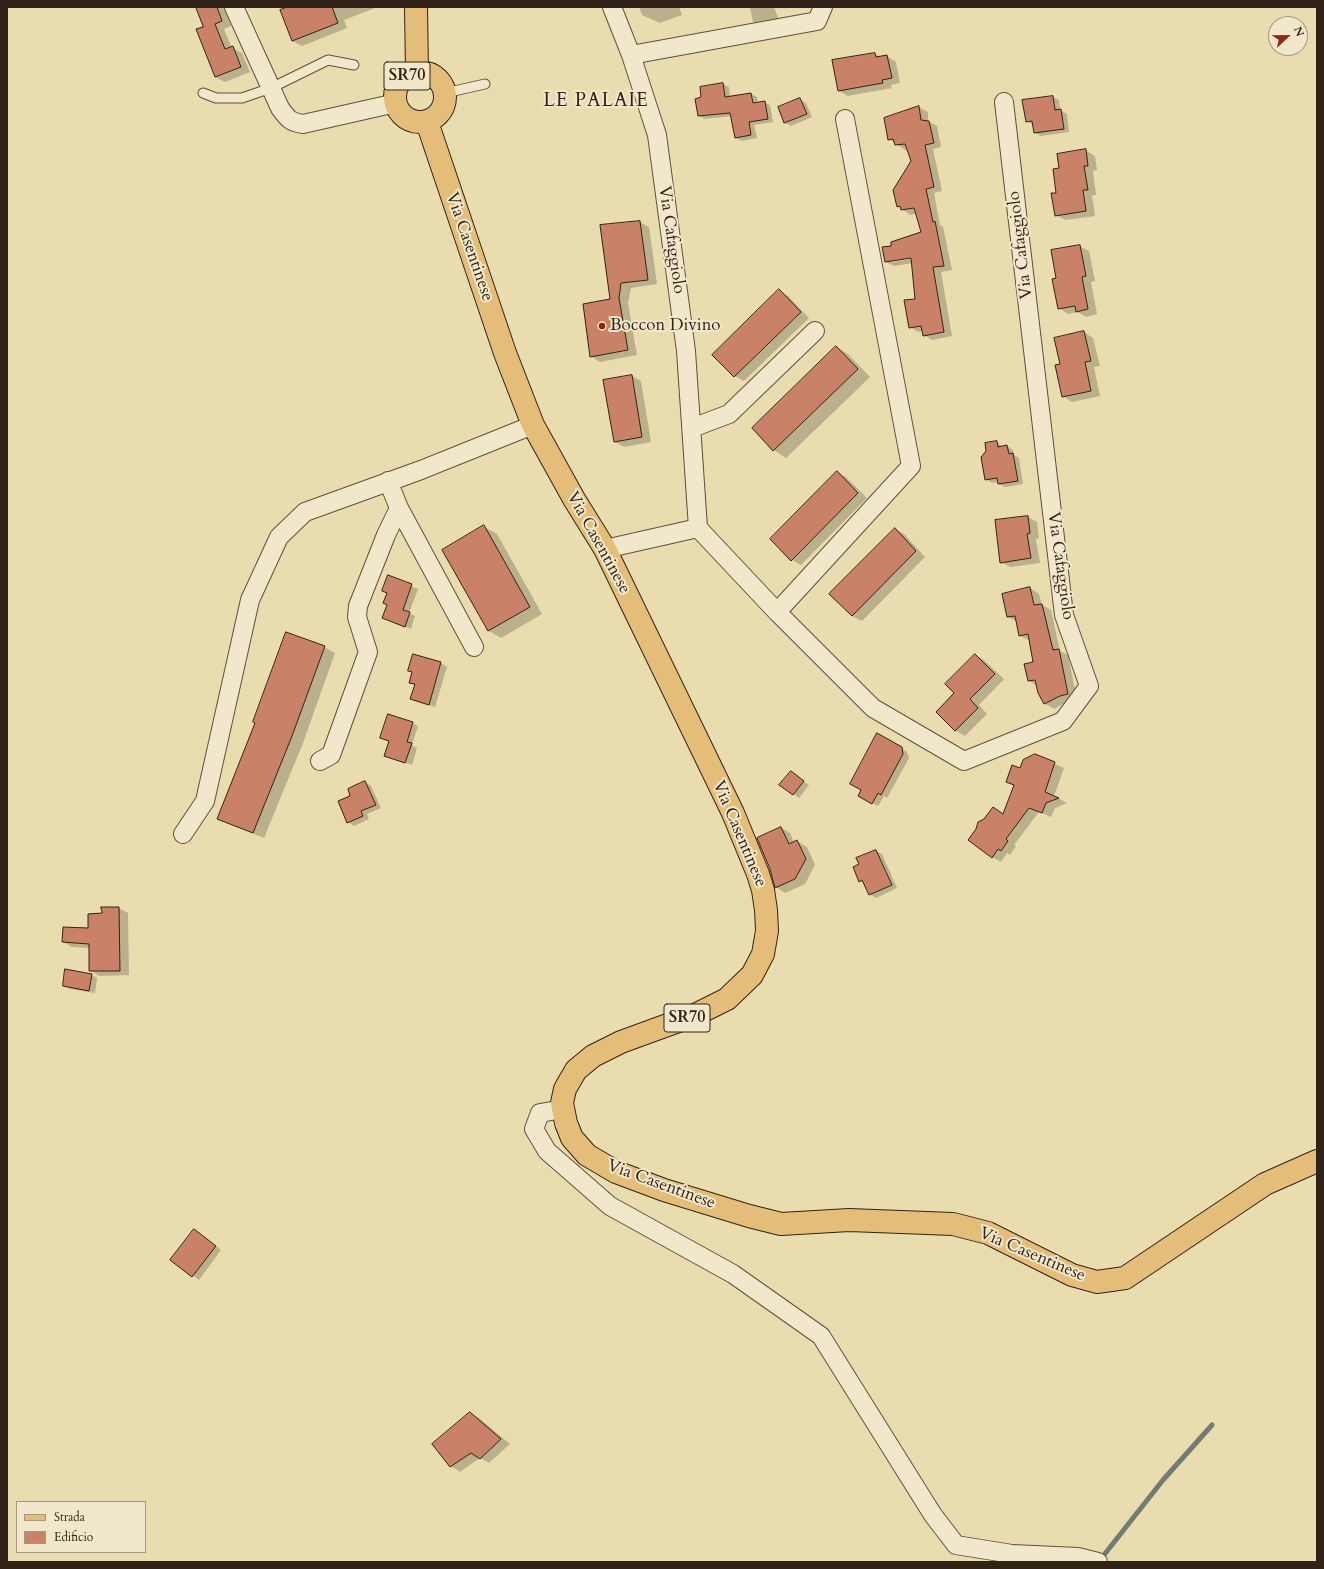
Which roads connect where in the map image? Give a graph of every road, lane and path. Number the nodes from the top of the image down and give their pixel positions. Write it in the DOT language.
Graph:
graph roads {
  1 [pos="234,7"];
  2 [pos="416,7"];
  3 [pos="612,7"];
  4 [pos="823,7"];
  5 [pos="631,55"];
  6 [pos="354,65"];
  7 [pos="417,72"];
  8 [pos="485,84"];
  9 [pos="271,88"];
  10 [pos="445,92"];
  11 [pos="203,93"];
  12 [pos="1004,102"];
  13 [pos="396,103"];
  14 [pos="845,119"];
  15 [pos="427,122"];
  16 [pos="815,331"];
  17 [pos="533,425"];
  18 [pos="692,428"];
  19 [pos="388,481"];
  20 [pos="399,508"];
  21 [pos="698,528"];
  22 [pos="605,549"];
  23 [pos="776,612"];
  24 [pos="474,647"];
  25 [pos="320,761"];
  26 [pos="183,834"];
  27 [pos="563,1109"];
  28 [pos="1317,1161"];
  29 [pos="1098,1562"];
  1 -- 9 [label="street"];
  2 -- 7 [label="main road, SR70"];
  3 -- 5 [label="street, Via Cafaggiolo"];
  4 -- 5 [label="street"];
  5 -- 18 [label="street, Via Cafaggiolo"];
  6 -- 9 [label="lane"];
  7 -- 10 [label="main road, SR70"];
  7 -- 13 [label="main road, SR70"];
  8 -- 10 [label="lane"];
  9 -- 11 [label="lane"];
  9 -- 13 [label="street"];
  10 -- 15 [label="main road, SR70"];
  12 -- 23 [label="street, Via Cafaggiolo"];
  13 -- 15 [label="main road, SR70"];
  14 -- 23 [label="street"];
  15 -- 17 [label="main road, Via Casentinese / SR70"];
  16 -- 18 [label="street"];
  17 -- 19 [label="street"];
  17 -- 22 [label="main road, Via Casentinese / SR70"];
  18 -- 21 [label="street, Via Cafaggiolo"];
  19 -- 20 [label="street"];
  19 -- 26 [label="street"];
  20 -- 24 [label="street"];
  20 -- 25 [label="street"];
  21 -- 22 [label="street"];
  21 -- 23 [label="street, Via Cafaggiolo"];
  22 -- 27 [label="main road, Via Casentinese / SR70"];
  27 -- 28 [label="main road, Via Casentinese / SR70"];
  27 -- 29 [label="street"];
}
